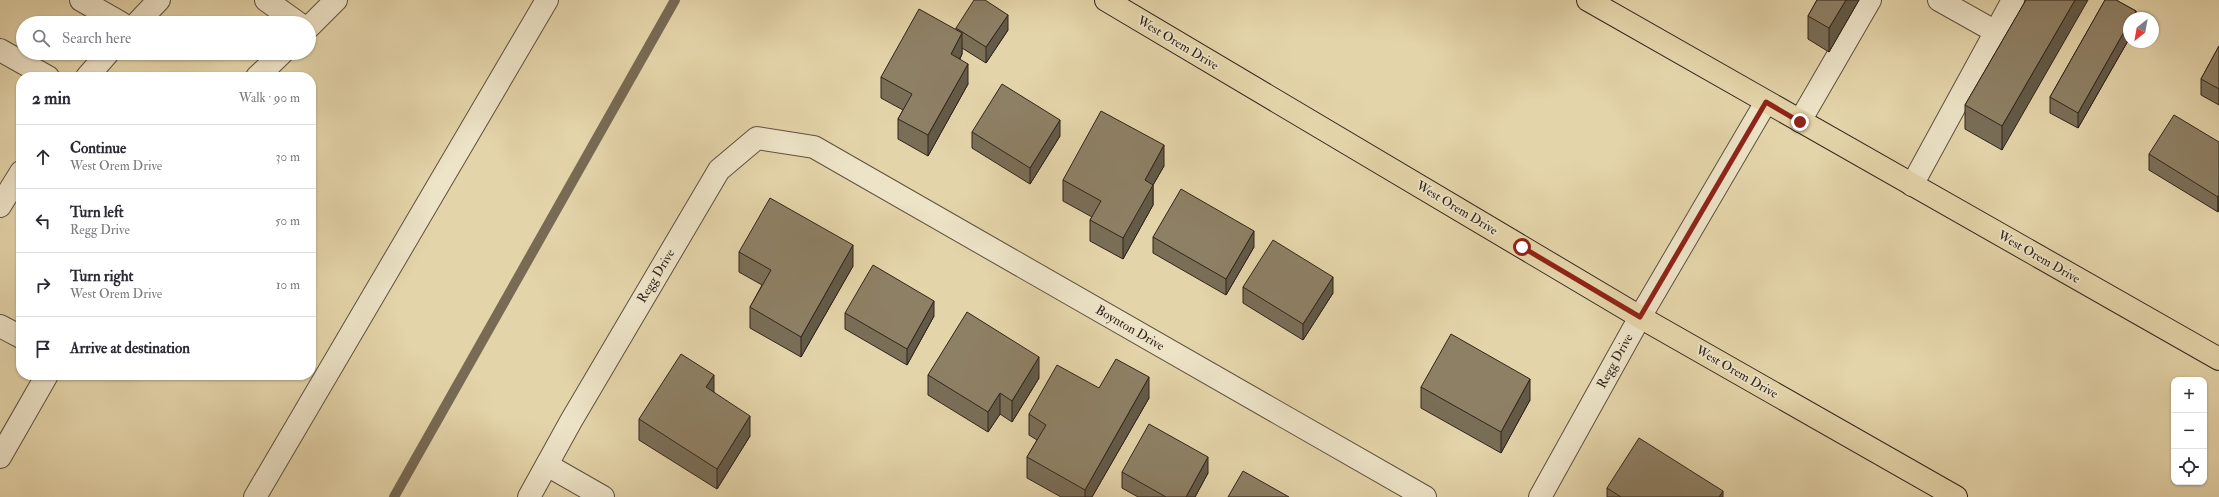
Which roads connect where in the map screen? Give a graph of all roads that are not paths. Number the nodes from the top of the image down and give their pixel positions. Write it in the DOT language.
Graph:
graph roads {
  1 [pos="81,0"];
  2 [pos="159,0"];
  3 [pos="266,0"];
  4 [pos="336,0"];
  5 [pos="547,0"];
  6 [pos="1106,0"];
  7 [pos="1588,0"];
  8 [pos="1870,0"];
  9 [pos="1939,0"];
  10 [pos="2013,0"];
  11 [pos="109,16"];
  12 [pos="144,16"];
  13 [pos="288,16"];
  14 [pos="316,20"];
  15 [pos="1996,32"];
  16 [pos="0,50"];
  17 [pos="16,59"];
  18 [pos="18,60"];
  19 [pos="102,60"];
  20 [pos="275,60"];
  21 [pos="39,72"];
  22 [pos="91,72"];
  23 [pos="262,72"];
  24 [pos="1766,102"];
  25 [pos="1800,122"];
  26 [pos="835,159"];
  27 [pos="16,180"];
  28 [pos="1912,185"];
  29 [pos="0,206"];
  30 [pos="1640,317"];
  31 [pos="0,326"];
  32 [pos="16,334"];
  33 [pos="2219,359"];
  34 [pos="44,380"];
  35 [pos="0,456"];
  36 [pos="547,465"];
  37 [pos="255,497"];
  38 [pos="529,497"];
  39 [pos="603,497"];
  40 [pos="1425,497"];
  41 [pos="1540,497"];
  42 [pos="1956,497"];
  1 -- 11 [label="street"];
  2 -- 12 [label="street"];
  3 -- 13 [label="street"];
  4 -- 14 [label="street"];
  5 -- 37 [label="street"];
  6 -- 30 [label="main road, West Orem Drive"];
  7 -- 24 [label="main road, West Orem Drive"];
  8 -- 25 [label="street"];
  9 -- 15 [label="street"];
  10 -- 15 [label="street"];
  15 -- 28 [label="street"];
  16 -- 17 [label="street"];
  18 -- 21 [label="street"];
  19 -- 22 [label="street"];
  20 -- 23 [label="street"];
  24 -- 25 [label="main road, West Orem Drive"];
  24 -- 30 [label="street, Regg Drive"];
  25 -- 28 [label="main road, West Orem Drive"];
  26 -- 36 [label="street, Regg Drive"];
  26 -- 40 [label="street, Boynton Drive"];
  27 -- 29 [label="street"];
  28 -- 33 [label="main road, West Orem Drive"];
  30 -- 41 [label="street, Regg Drive"];
  30 -- 42 [label="main road, West Orem Drive"];
  31 -- 32 [label="street"];
  34 -- 35 [label="street"];
  36 -- 38 [label="street, Regg Drive"];
  36 -- 39 [label="street"];
}
